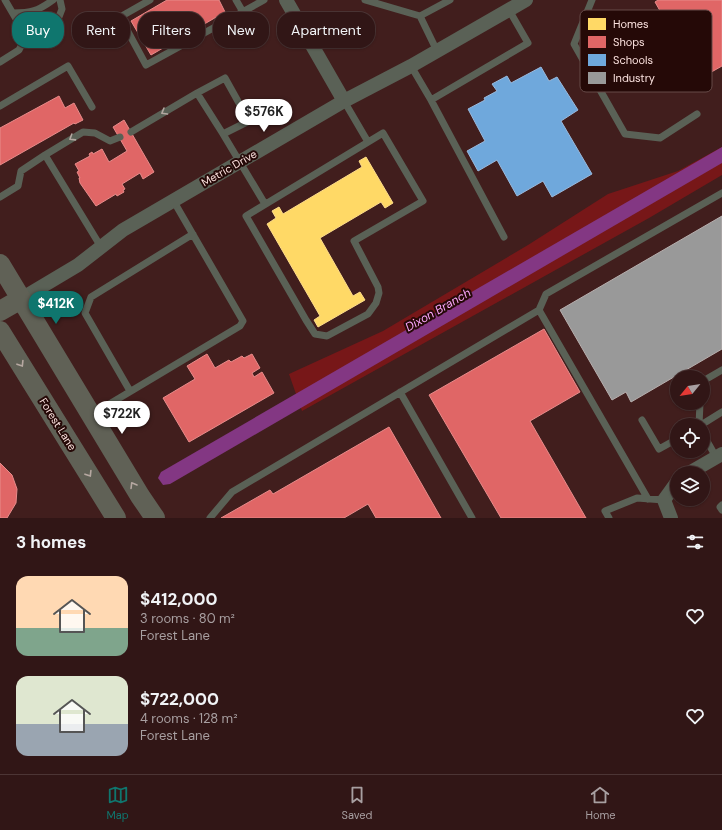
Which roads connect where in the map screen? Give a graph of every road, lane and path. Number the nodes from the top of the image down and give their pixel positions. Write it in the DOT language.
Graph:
graph roads {
  1 [pos="5,0"];
  2 [pos="53,0"];
  3 [pos="60,0"];
  4 [pos="150,0"];
  5 [pos="236,0"];
  6 [pos="264,0"];
  7 [pos="286,0"];
  8 [pos="365,0"];
  9 [pos="450,0"];
  10 [pos="526,0"];
  11 [pos="592,0"];
  12 [pos="509,10"];
  13 [pos="588,10"];
  14 [pos="12,12"];
  15 [pos="31,12"];
  16 [pos="61,12"];
  17 [pos="243,12"];
  18 [pos="420,16"];
  19 [pos="213,28"];
  20 [pos="580,29"];
  21 [pos="20,48"];
  22 [pos="437,51"];
  23 [pos="580,55"];
  24 [pos="0,62"];
  25 [pos="411,66"];
  26 [pos="601,92"];
  27 [pos="197,93"];
  28 [pos="431,100"];
  29 [pos="344,102"];
  30 [pos="0,106"];
  31 [pos="92,107"];
  32 [pos="697,114"];
  33 [pos="131,132"];
  34 [pos="222,134"];
  35 [pos="120,137"];
  36 [pos="368,142"];
  37 [pos="45,155"];
  38 [pos="239,162"];
  39 [pos="722,193"];
  40 [pos="0,197"];
  41 [pos="174,200"];
  42 [pos="265,204"];
  43 [pos="193,234"];
  44 [pos="504,237"];
  45 [pos="101,247"];
  46 [pos="0,264"];
  47 [pos="21,299"];
  48 [pos="540,310"];
  49 [pos="0,311"];
  50 [pos="0,331"];
  51 [pos="722,370"];
  52 [pos="710,377"];
  53 [pos="130,391"];
  54 [pos="400,392"];
  55 [pos="722,412"];
  56 [pos="91,415"];
  57 [pos="710,419"];
  58 [pos="642,420"];
  59 [pos="670,443"];
  60 [pos="710,444"];
  61 [pos="719,456"];
  62 [pos="701,466"];
  63 [pos="670,492"];
  64 [pos="648,499"];
  65 [pos="664,500"];
  66 [pos="722,505"];
  67 [pos="722,510"];
  68 [pos="671,517"];
  69 [pos="116,518"];
  70 [pos="155,518"];
  71 [pos="210,518"];
  72 [pos="472,518"];
  73 [pos="609,518"];
  1 -- 14 [label="lane"];
  2 -- 15 [label="lane"];
  3 -- 16 [label="lane"];
  4 -- 19 [label="lane"];
  5 -- 17 [label="lane"];
  6 -- 17 [label="lane"];
  7 -- 29 [label="street"];
  8 -- 18 [label="lane"];
  9 -- 18 [label="lane"];
  10 -- 12 [label="street, Metric Drive"];
  11 -- 13 [label="lane"];
  12 -- 22 [label="street, Metric Drive"];
  12 -- 28 [label="lane"];
  18 -- 22 [label="lane"];
  20 -- 23 [label="lane"];
  21 -- 24 [label="lane"];
  22 -- 25 [label="street, Metric Drive"];
  25 -- 28 [label="lane"];
  25 -- 29 [label="street, Metric Drive"];
  26 -- 32 [label="lane"];
  27 -- 33 [label="lane, one-way"];
  27 -- 34 [label="lane"];
  27 -- 34 [label="lane"];
  28 -- 44 [label="lane"];
  29 -- 36 [label="lane"];
  29 -- 38 [label="street, Metric Drive"];
  30 -- 31 [label="lane"];
  34 -- 38 [label="lane"];
  35 -- 37 [label="lane, one-way"];
  36 -- 42 [label="lane"];
  36 -- 42 [label="lane"];
  37 -- 40 [label="lane"];
  37 -- 45 [label="lane"];
  38 -- 41 [label="street, Metric Drive"];
  38 -- 42 [label="lane"];
  39 -- 48 [label="lane"];
  41 -- 43 [label="lane"];
  41 -- 45 [label="street, Metric Drive"];
  43 -- 53 [label="lane"];
  43 -- 53 [label="lane"];
  45 -- 47 [label="street, Metric Drive"];
  46 -- 47 [label="main road"];
  47 -- 49 [label="main road"];
  47 -- 56 [label="main road"];
  48 -- 54 [label="lane"];
  48 -- 64 [label="lane"];
  50 -- 69 [label="main road, Forest Lane, one-way"];
  51 -- 52 [label="lane"];
  53 -- 56 [label="lane"];
  54 -- 71 [label="lane"];
  54 -- 72 [label="lane"];
  55 -- 57 [label="lane"];
  70 -- 56 [label="main road, one-way"];
  58 -- 59 [label="lane"];
  60 -- 61 [label="lane"];
  61 -- 62 [label="street"];
  63 -- 65 [label="street"];
  64 -- 65 [label="lane"];
  64 -- 73 [label="lane"];
  65 -- 68 [label="street"];
  66 -- 67 [label="lane"];
}
